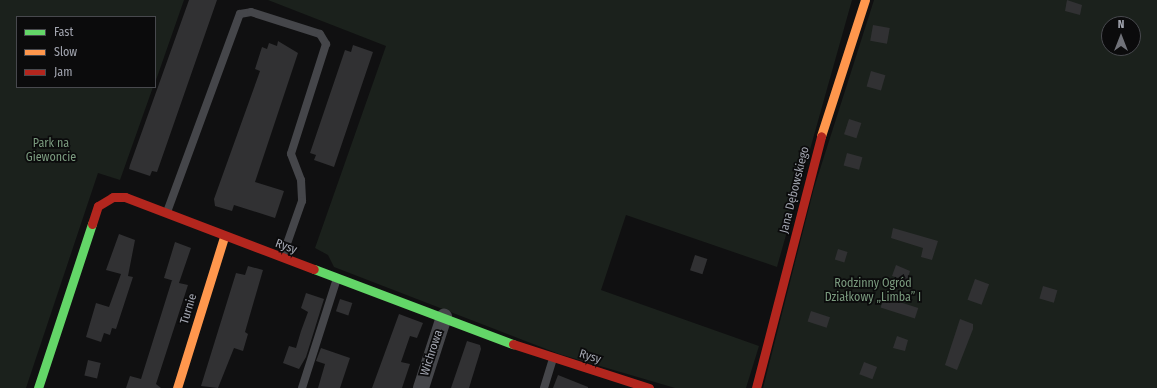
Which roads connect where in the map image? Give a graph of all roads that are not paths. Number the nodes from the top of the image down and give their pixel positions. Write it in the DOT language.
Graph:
graph roads {
  1 [pos="864,0"];
  2 [pos="167,214"];
  3 [pos="224,237"];
  4 [pos="282,258"];
  5 [pos="337,278"];
  6 [pos="444,317"];
  7 [pos="553,359"];
  8 [pos="38,388"];
  9 [pos="177,388"];
  10 [pos="302,388"];
  11 [pos="421,388"];
  12 [pos="544,388"];
  13 [pos="649,388"];
  14 [pos="756,388"];
  1 -- 14 [label="street, Jana Dębowskiego"];
  2 -- 3 [label="street, Rysy"];
  2 -- 4 [label="lane"];
  2 -- 8 [label="street, Rysy"];
  3 -- 4 [label="street, Rysy"];
  3 -- 9 [label="street, Turnie"];
  4 -- 5 [label="street, Rysy"];
  5 -- 6 [label="street, Rysy"];
  5 -- 10 [label="lane"];
  6 -- 7 [label="street, Rysy"];
  6 -- 11 [label="street, Wichrowa"];
  7 -- 12 [label="lane"];
  7 -- 13 [label="street, Rysy"];
}
